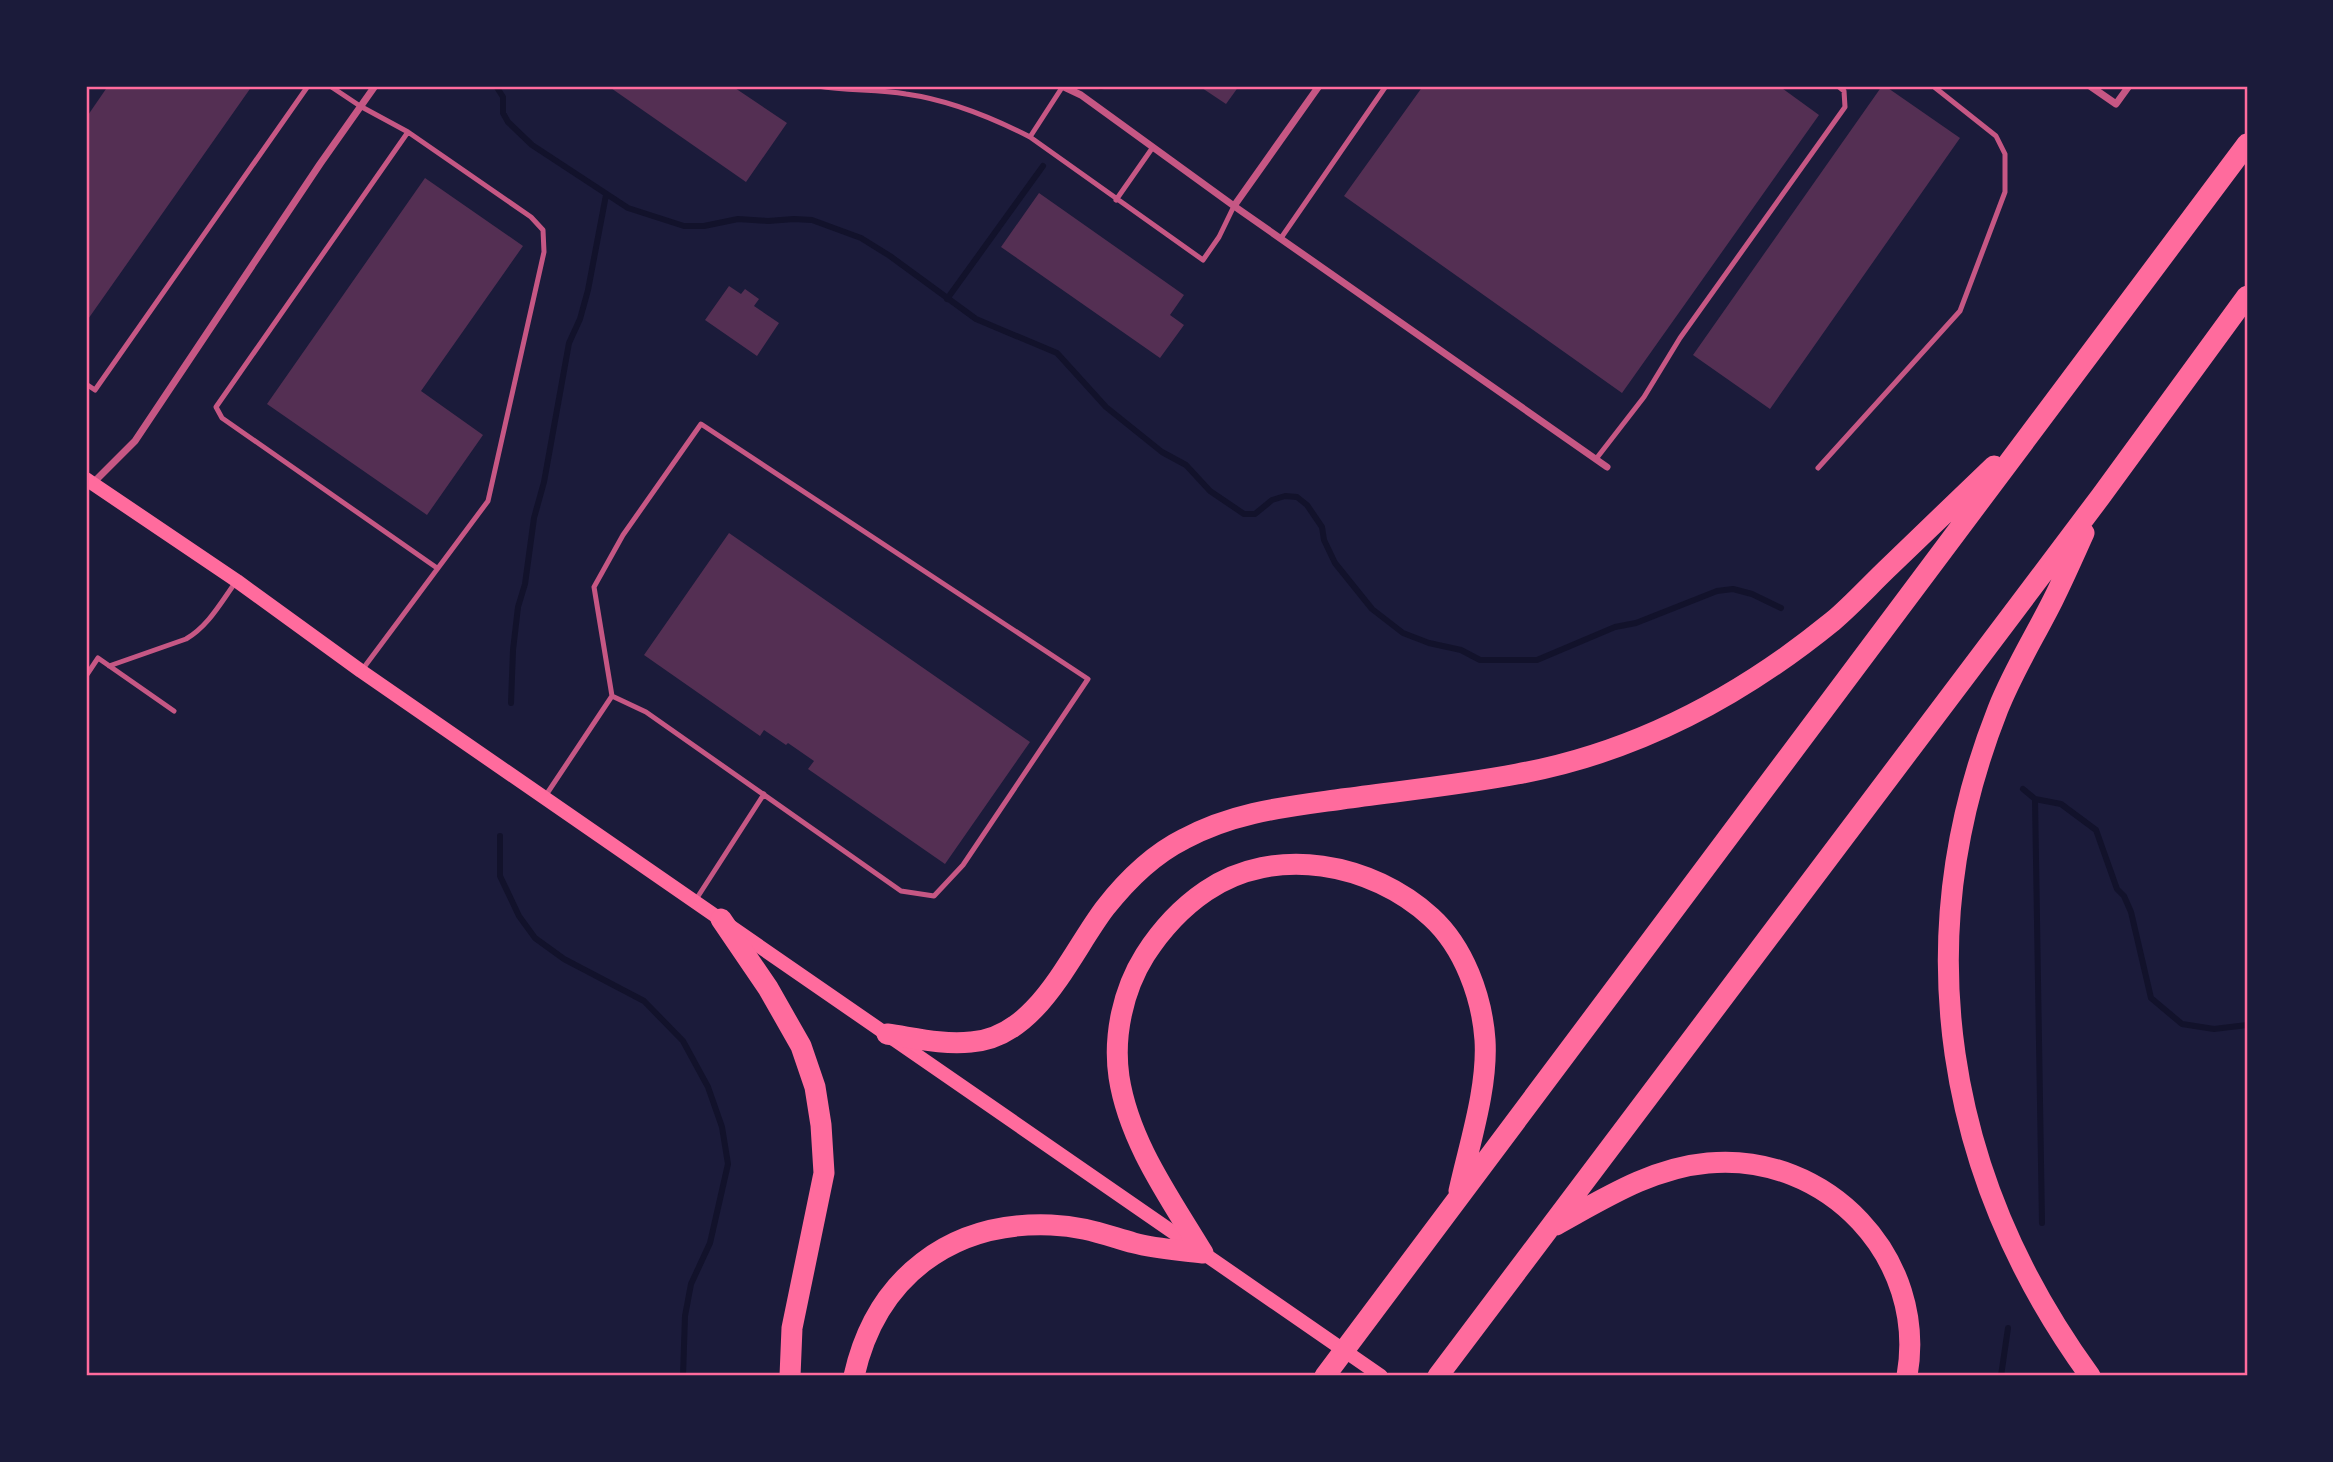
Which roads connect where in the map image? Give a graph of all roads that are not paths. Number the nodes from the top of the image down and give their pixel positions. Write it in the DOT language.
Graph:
graph roads {
  1 [pos="308,86"];
  2 [pos="330,86"];
  3 [pos="375,86"];
  4 [pos="818,86"];
  5 [pos="1063,86"];
  6 [pos="1319,86"];
  7 [pos="1386,86"];
  8 [pos="1838,86"];
  9 [pos="1933,86"];
  10 [pos="2090,86"];
  11 [pos="2129,86"];
  12 [pos="360,106"];
  13 [pos="408,132"];
  14 [pos="1030,137"];
  15 [pos="2247,144"];
  16 [pos="1153,147"];
  17 [pos="1116,200"];
  18 [pos="1234,206"];
  19 [pos="1281,238"];
  20 [pos="2247,296"];
  21 [pos="86,384"];
  22 [pos="2038,424"];
  23 [pos="1596,459"];
  24 [pos="1607,467"];
  25 [pos="1818,468"];
  26 [pos="88,484"];
  27 [pos="2101,496"];
  28 [pos="437,568"];
  29 [pos="237,581"];
  30 [pos="110,666"];
  31 [pos="361,671"];
  32 [pos="86,676"];
  33 [pos="612,696"];
  34 [pos="174,711"];
  35 [pos="764,794"];
  36 [pos="545,798"];
  37 [pos="695,902"];
  38 [pos="721,919"];
  39 [pos="887,1034"];
  40 [pos="1457,1200"];
  41 [pos="1548,1229"];
  42 [pos="1203,1253"];
  43 [pos="790,1376"];
  44 [pos="854,1376"];
  45 [pos="1325,1376"];
  46 [pos="1381,1376"];
  47 [pos="1438,1376"];
  48 [pos="1906,1376"];
  49 [pos="2090,1376"];
  1 -- 21 [label="lane"];
  2 -- 12 [label="lane"];
  3 -- 12 [label="street"];
  4 -- 14 [label="lane"];
  5 -- 14 [label="lane"];
  5 -- 16 [label="street"];
  6 -- 18 [label="street"];
  7 -- 19 [label="lane"];
  8 -- 23 [label="lane"];
  9 -- 25 [label="lane"];
  10 -- 11 [label="street"];
  12 -- 13 [label="lane"];
  12 -- 26 [label="street"];
  13 -- 28 [label="lane"];
  13 -- 28 [label="lane"];
  14 -- 17 [label="lane"];
  15 -- 22 [label="highway"];
  16 -- 17 [label="lane"];
  16 -- 18 [label="street"];
  17 -- 18 [label="lane"];
  18 -- 19 [label="street"];
  19 -- 23 [label="street"];
  20 -- 27 [label="highway"];
  22 -- 39 [label="highway"];
  22 -- 40 [label="highway"];
  23 -- 24 [label="street"];
  26 -- 29 [label="main road"];
  27 -- 41 [label="highway"];
  27 -- 49 [label="highway"];
  28 -- 31 [label="lane"];
  29 -- 30 [label="lane"];
  29 -- 31 [label="main road"];
  30 -- 32 [label="lane"];
  30 -- 34 [label="lane"];
  31 -- 36 [label="main road"];
  33 -- 35 [label="lane"];
  33 -- 35 [label="lane"];
  33 -- 36 [label="lane"];
  35 -- 37 [label="lane"];
  36 -- 37 [label="main road"];
  37 -- 38 [label="main road"];
  38 -- 39 [label="main road"];
  38 -- 43 [label="highway"];
  39 -- 42 [label="main road"];
  40 -- 42 [label="highway"];
  40 -- 45 [label="highway"];
  41 -- 47 [label="highway"];
  41 -- 48 [label="highway"];
  42 -- 44 [label="highway"];
  42 -- 46 [label="main road"];
}
